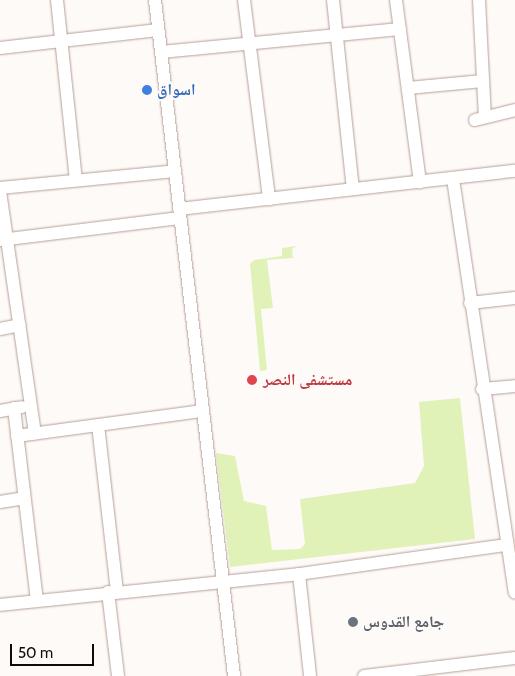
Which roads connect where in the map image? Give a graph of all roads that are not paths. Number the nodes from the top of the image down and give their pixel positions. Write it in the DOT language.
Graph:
graph roads {
  1 [pos="57,0"];
  2 [pos="155,0"];
  3 [pos="244,0"];
  4 [pos="333,0"];
  5 [pos="396,0"];
  6 [pos="479,0"];
  7 [pos="400,29"];
  8 [pos="158,30"];
  9 [pos="338,35"];
  10 [pos="61,42"];
  11 [pos="249,44"];
  12 [pos="0,48"];
  13 [pos="161,52"];
  14 [pos="483,81"];
  15 [pos="408,88"];
  16 [pos="515,110"];
  17 [pos="175,171"];
  18 [pos="515,171"];
  19 [pos="453,179"];
  20 [pos="76,180"];
  21 [pos="420,182"];
  22 [pos="0,188"];
  23 [pos="353,189"];
  24 [pos="0,192"];
  25 [pos="269,199"];
  26 [pos="180,213"];
  27 [pos="4,239"];
  28 [pos="515,298"];
  29 [pos="470,303"];
  30 [pos="20,325"];
  31 [pos="0,328"];
  32 [pos="515,386"];
  33 [pos="482,389"];
  34 [pos="31,406"];
  35 [pos="14,408"];
  36 [pos="0,411"];
  37 [pos="202,411"];
  38 [pos="98,425"];
  39 [pos="35,433"];
  40 [pos="17,436"];
  41 [pos="24,498"];
  42 [pos="0,502"];
  43 [pos="506,545"];
  44 [pos="299,574"];
  45 [pos="222,582"];
  46 [pos="112,592"];
  47 [pos="515,592"];
  48 [pos="37,600"];
  49 [pos="0,605"];
  50 [pos="515,658"];
  51 [pos="440,672"];
  52 [pos="118,676"];
  53 [pos="234,676"];
  54 [pos="310,676"];
  55 [pos="364,676"];
  1 -- 10 [label="street"];
  2 -- 8 [label="street"];
  3 -- 11 [label="street"];
  4 -- 9 [label="street"];
  5 -- 7 [label="street"];
  6 -- 14 [label="street"];
  7 -- 9 [label="street"];
  7 -- 15 [label="street"];
  8 -- 10 [label="street"];
  8 -- 13 [label="street"];
  9 -- 11 [label="street"];
  9 -- 23 [label="street"];
  10 -- 12 [label="street"];
  10 -- 20 [label="street"];
  11 -- 13 [label="street"];
  11 -- 25 [label="street"];
  13 -- 17 [label="street"];
  14 -- 15 [label="street"];
  14 -- 16 [label="street"];
  15 -- 21 [label="street"];
  17 -- 20 [label="street"];
  17 -- 26 [label="street"];
  18 -- 19 [label="street"];
  19 -- 21 [label="street"];
  19 -- 29 [label="street"];
  20 -- 22 [label="street"];
  21 -- 23 [label="street"];
  23 -- 25 [label="street"];
  24 -- 27 [label="street"];
  25 -- 26 [label="street"];
  26 -- 27 [label="street"];
  26 -- 37 [label="street"];
  27 -- 30 [label="street"];
  28 -- 29 [label="street"];
  29 -- 33 [label="street"];
  30 -- 31 [label="street"];
  30 -- 34 [label="street"];
  32 -- 33 [label="street"];
  33 -- 43 [label="street"];
  34 -- 35 [label="street"];
  34 -- 39 [label="street"];
  35 -- 36 [label="street"];
  35 -- 40 [label="street"];
  37 -- 38 [label="street"];
  37 -- 45 [label="street"];
  38 -- 39 [label="street"];
  38 -- 46 [label="street"];
  39 -- 40 [label="street"];
  40 -- 41 [label="street"];
  41 -- 42 [label="street"];
  41 -- 48 [label="street"];
  43 -- 44 [label="street"];
  43 -- 47 [label="street"];
  44 -- 45 [label="street"];
  44 -- 54 [label="street"];
  45 -- 46 [label="street"];
  45 -- 53 [label="street"];
  46 -- 48 [label="street"];
  46 -- 52 [label="street"];
  48 -- 49 [label="street"];
  50 -- 51 [label="street"];
  51 -- 55 [label="street"];
}
